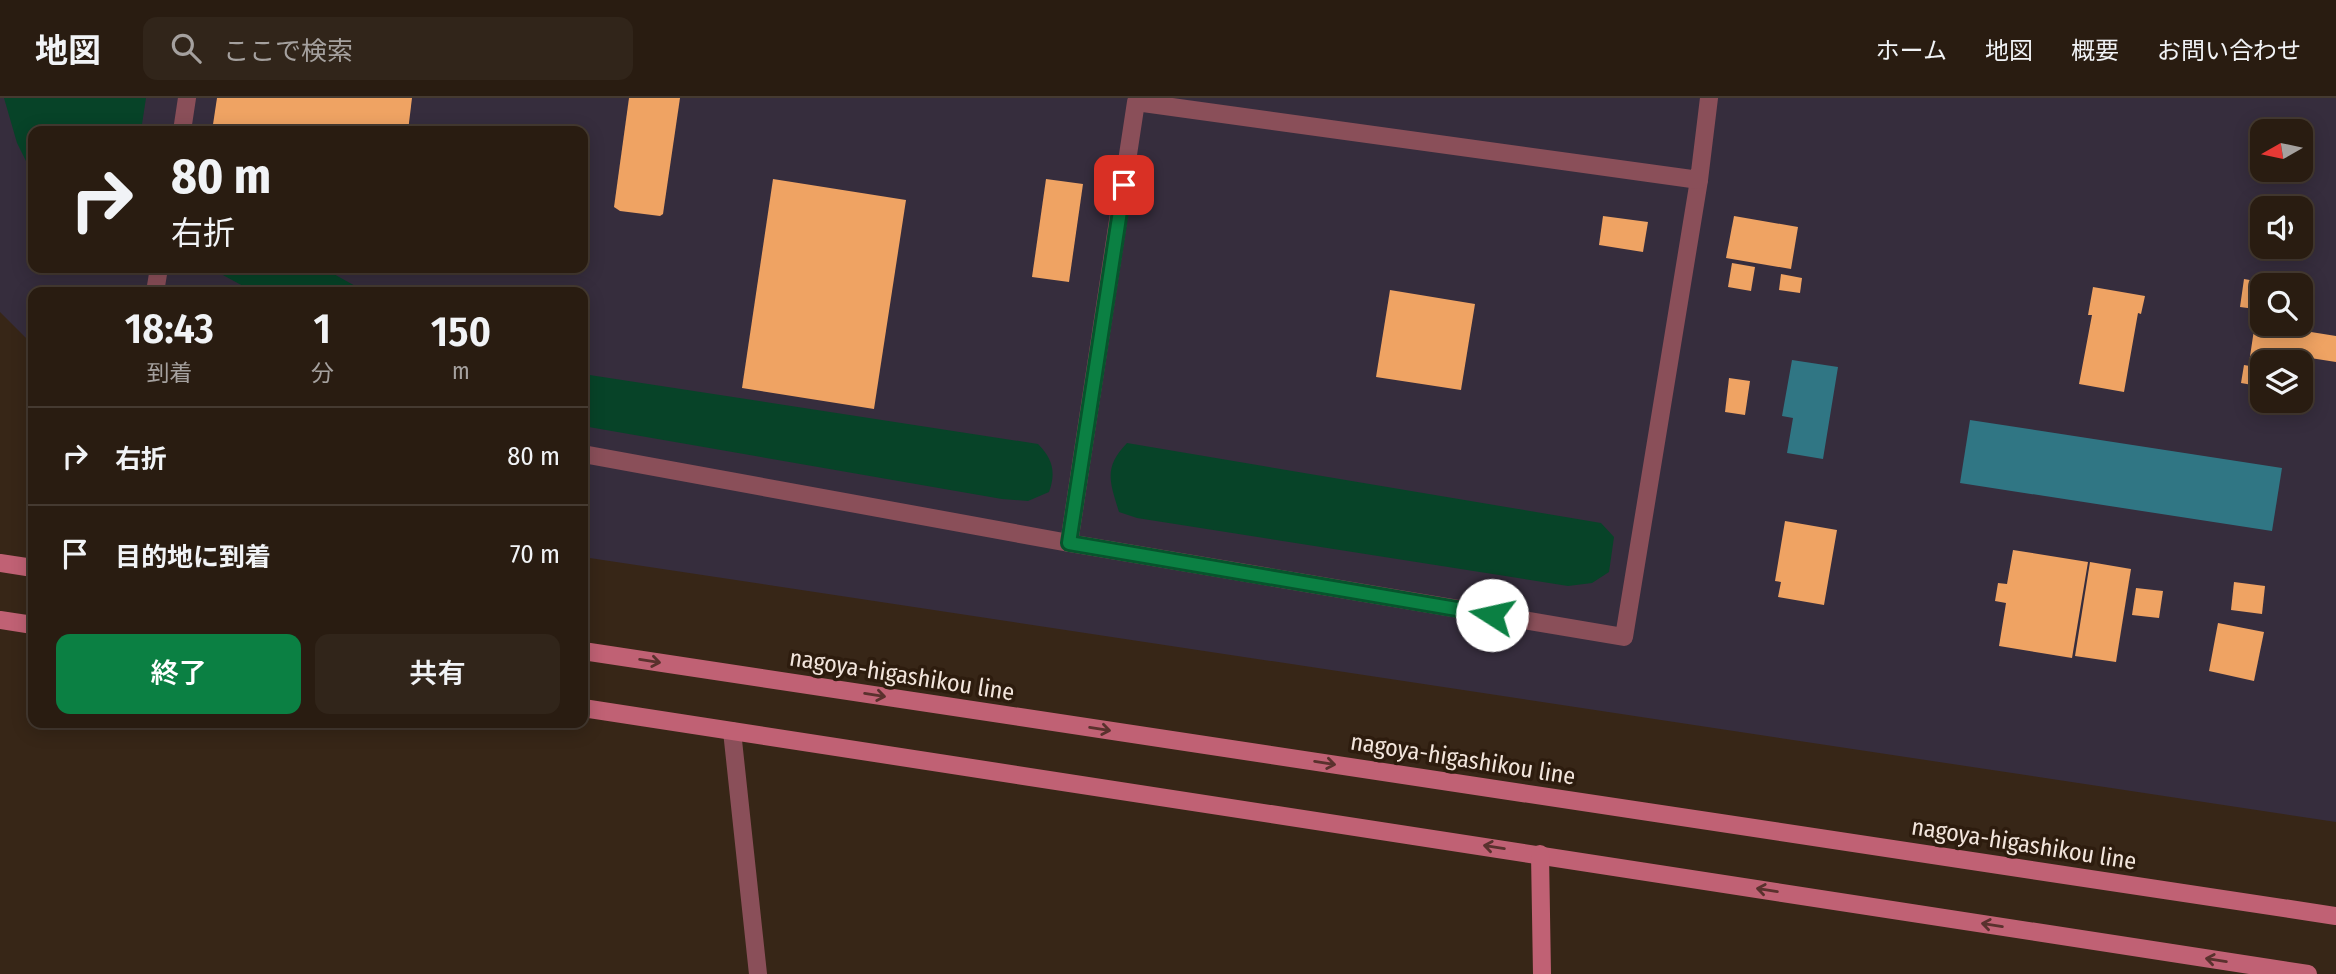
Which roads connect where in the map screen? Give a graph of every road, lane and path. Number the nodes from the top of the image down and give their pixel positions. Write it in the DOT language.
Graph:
graph roads {
  1 [pos="187,98"];
  2 [pos="1710,98"];
  3 [pos="1137,100"];
  4 [pos="183,126"];
  5 [pos="1699,180"];
  6 [pos="588,455"];
  7 [pos="1069,543"];
  8 [pos="0,563"];
  9 [pos="28,567"];
  10 [pos="0,620"];
  11 [pos="28,624"];
  12 [pos="588,652"];
  13 [pos="588,710"];
  14 [pos="732,731"];
  15 [pos="1540,854"];
  16 [pos="2336,916"];
  17 [pos="758,974"];
  18 [pos="1542,974"];
  19 [pos="2308,974"];
  1 -- 4 [label="street"];
  2 -- 5 [label="street"];
  3 -- 5 [label="street"];
  3 -- 7 [label="street"];
  5 -- 7 [label="street"];
  6 -- 7 [label="street"];
  8 -- 9 [label="main road"];
  10 -- 11 [label="main road"];
  12 -- 16 [label="main road, nagoya-higashikou line, one-way"];
  13 -- 14 [label="main road"];
  15 -- 14 [label="main road, one-way"];
  14 -- 17 [label="street"];
  15 -- 18 [label="main road"];
  19 -- 15 [label="main road, one-way"];
}
